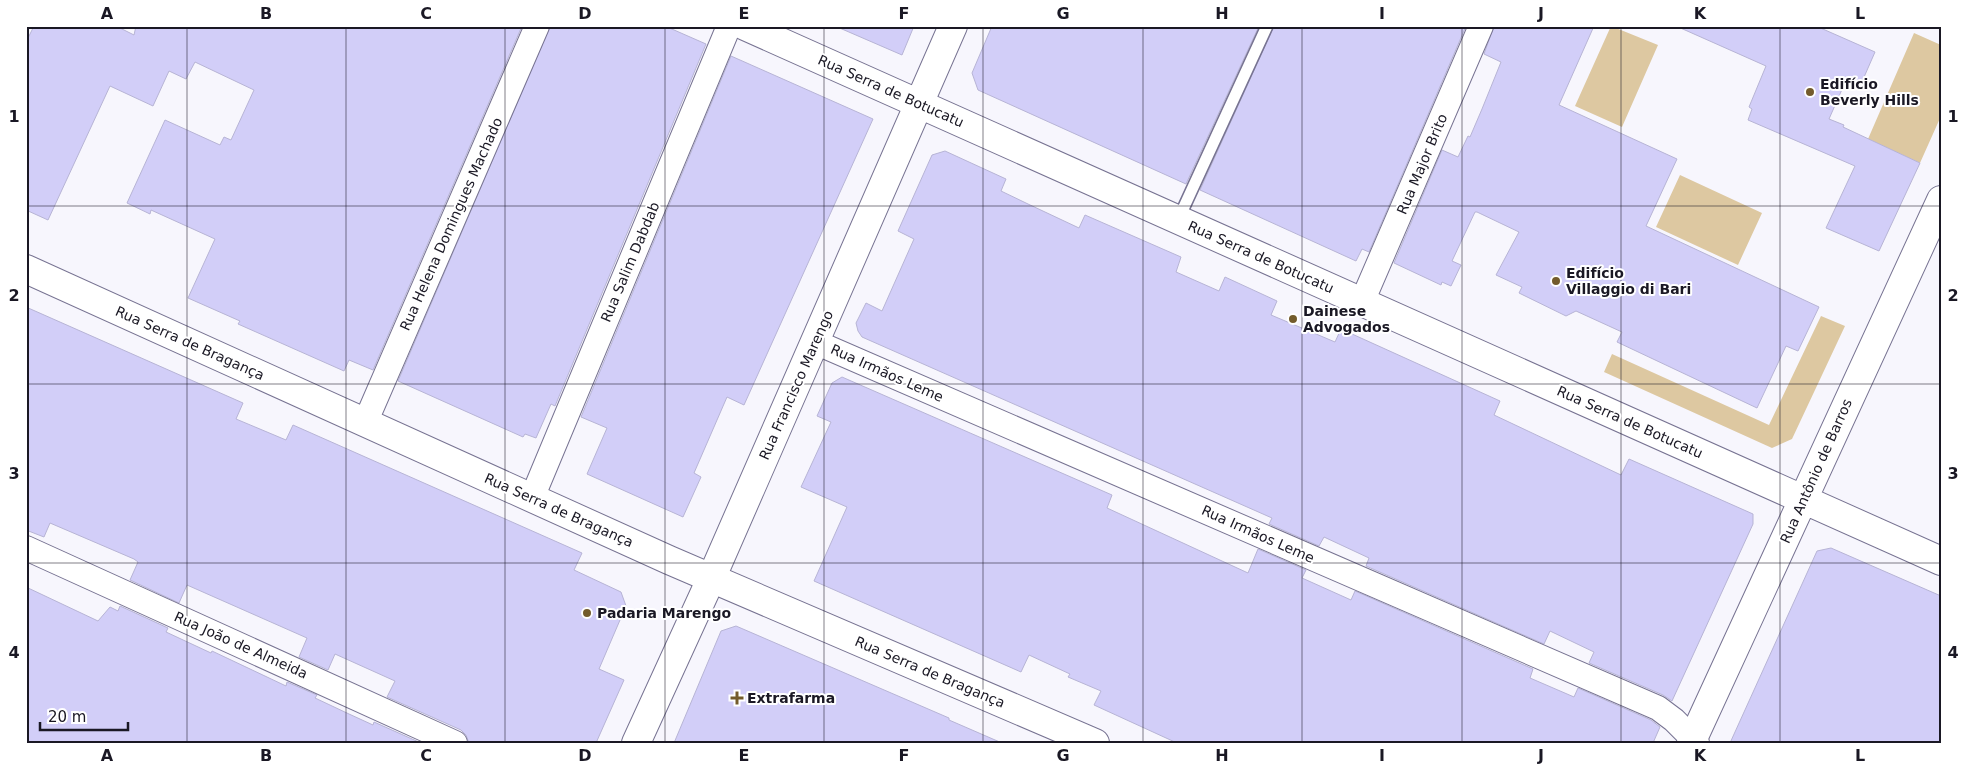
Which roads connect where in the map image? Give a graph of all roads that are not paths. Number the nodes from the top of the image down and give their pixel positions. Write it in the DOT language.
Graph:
graph roads {
  1 [pos="537,26"];
  2 [pos="729,26"];
  3 [pos="744,26"];
  4 [pos="952,26"];
  5 [pos="1267,26"];
  6 [pos="1481,26"];
  7 [pos="919,104"];
  8 [pos="1941,200"];
  9 [pos="1178,220"];
  10 [pos="26,269"];
  11 [pos="1362,302"];
  12 [pos="816,342"];
  13 [pos="365,422"];
  14 [pos="532,498"];
  15 [pos="1802,499"];
  16 [pos="26,548"];
  17 [pos="1941,561"];
  18 [pos="711,579"];
  19 [pos="1693,742"];
  20 [pos="455,743"];
  21 [pos="636,743"];
  22 [pos="1095,743"];
  1 -- 13 [label="street, Rua Helena Domingues Machado"];
  2 -- 14 [label="street, Rua Salim Dabdab"];
  3 -- 7 [label="street, Rua Serra de Botucatu"];
  4 -- 7 [label="street, Rua Francisco Marengo"];
  5 -- 9 [label="lane"];
  6 -- 11 [label="street, Rua Major Brito"];
  7 -- 9 [label="street, Rua Serra de Botucatu"];
  7 -- 12 [label="street, Rua Francisco Marengo"];
  8 -- 15 [label="street, Rua Antônio de Barros"];
  9 -- 11 [label="street, Rua Serra de Botucatu"];
  10 -- 13 [label="street, Rua Serra de Bragança"];
  11 -- 15 [label="street, Rua Serra de Botucatu"];
  12 -- 18 [label="street, Rua Francisco Marengo"];
  12 -- 19 [label="street, Rua Irmãos Leme"];
  13 -- 14 [label="street, Rua Serra de Bragança"];
  14 -- 18 [label="street, Rua Serra de Bragança"];
  15 -- 17 [label="street, Rua Serra de Botucatu"];
  15 -- 19 [label="street, Rua Antônio de Barros"];
  16 -- 20 [label="street, Rua João de Almeida"];
  18 -- 21 [label="street, Rua Francisco Marengo"];
  18 -- 22 [label="street, Rua Serra de Bragança"];
}
